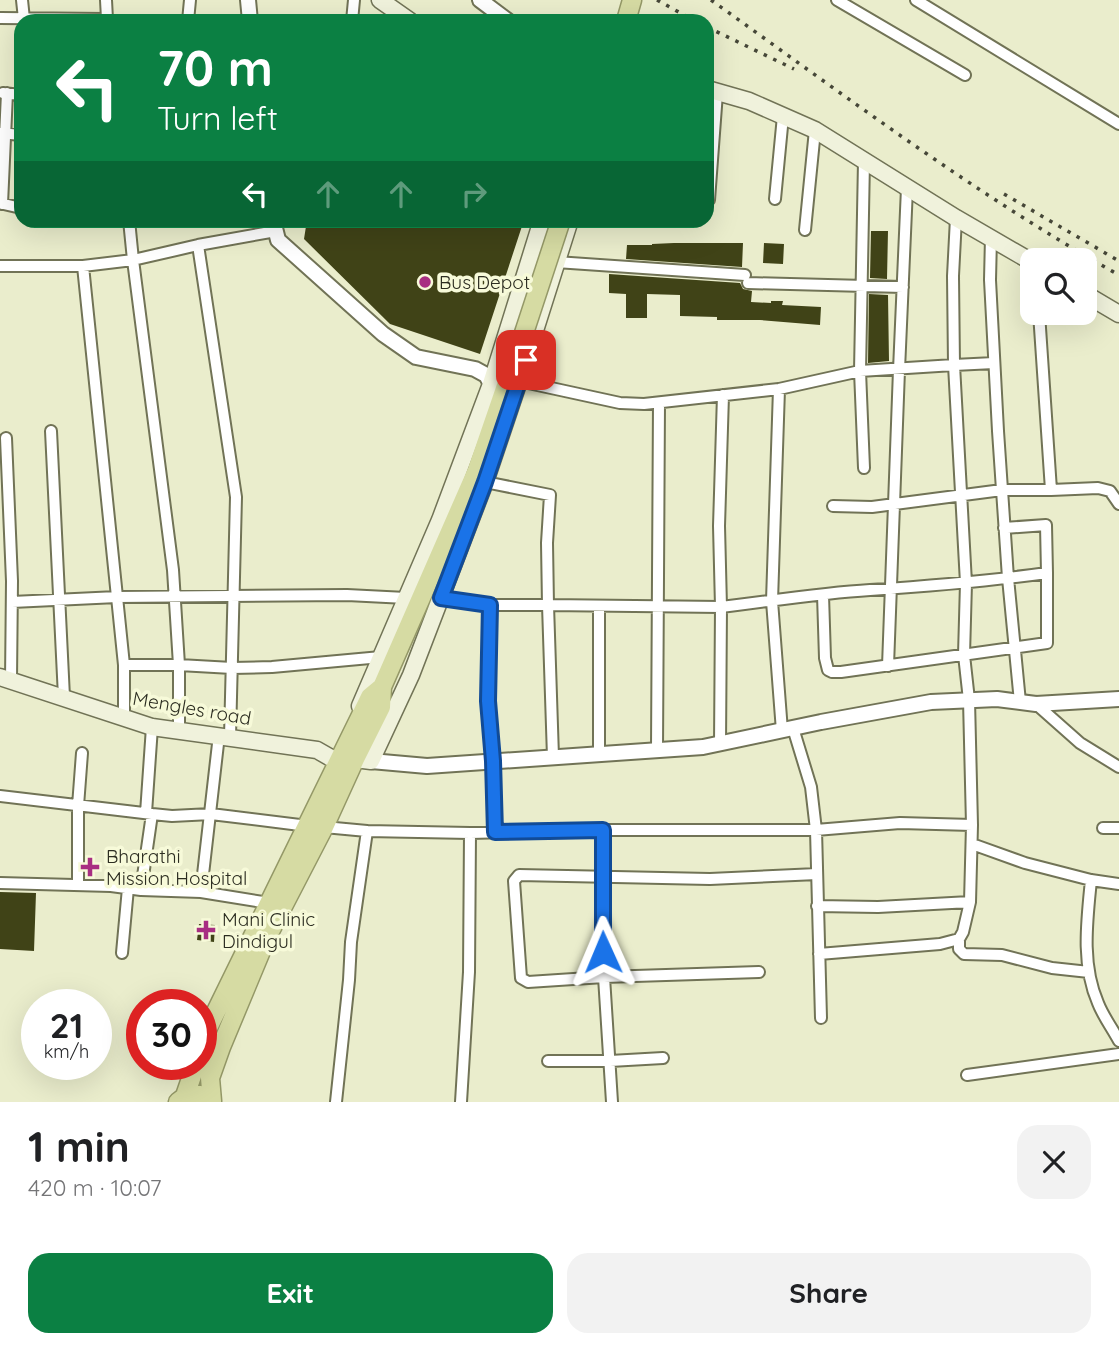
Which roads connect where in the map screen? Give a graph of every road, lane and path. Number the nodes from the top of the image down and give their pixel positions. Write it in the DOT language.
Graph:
graph roads {
  1 [pos="380,0"];
  2 [pos="480,0"];
  3 [pos="837,0"];
  4 [pos="916,0"];
  5 [pos="400,14"];
  6 [pos="499,14"];
  7 [pos="965,75"];
  8 [pos="714,92"];
  9 [pos="4,93"];
  10 [pos="783,116"];
  11 [pos="1119,124"];
  12 [pos="815,130"];
  13 [pos="2,133"];
  14 [pos="864,161"];
  15 [pos="907,188"];
  16 [pos="775,198"];
  17 [pos="1,203"];
  18 [pos="956,218"];
  19 [pos="130,228"];
  20 [pos="266,228"];
  21 [pos="275,228"];
  22 [pos="540,228"];
  23 [pos="558,228"];
  24 [pos="567,228"];
  25 [pos="805,230"];
  26 [pos="991,237"];
  27 [pos="198,246"];
  28 [pos="1020,255"];
  29 [pos="133,260"];
  30 [pos="556,262"];
  31 [pos="0,266"];
  32 [pos="83,266"];
  33 [pos="862,286"];
  34 [pos="902,287"];
  35 [pos="1097,301"];
  36 [pos="515,308"];
  37 [pos="1119,314"];
  38 [pos="540,316"];
  39 [pos="1040,325"];
  40 [pos="994,363"];
  41 [pos="954,365"];
  42 [pos="899,370"];
  43 [pos="860,371"];
  44 [pos="520,381"];
  45 [pos="491,384"];
  46 [pos="779,389"];
  47 [pos="723,395"];
  48 [pos="659,403"];
  49 [pos="51,431"];
  50 [pos="6,438"];
  51 [pos="864,468"];
  52 [pos="485,482"];
  53 [pos="1002,490"];
  54 [pos="1051,490"];
  55 [pos="960,495"];
  56 [pos="1119,504"];
  57 [pos="893,505"];
  58 [pos="833,506"];
  59 [pos="1004,528"];
  60 [pos="1047,573"];
  61 [pos="1008,578"];
  62 [pos="966,583"];
  63 [pos="890,590"];
  64 [pos="823,595"];
  65 [pos="234,596"];
  66 [pos="117,597"];
  67 [pos="174,597"];
  68 [pos="406,598"];
  69 [pos="441,598"];
  70 [pos="60,599"];
  71 [pos="772,601"];
  72 [pos="12,602"];
  73 [pos="490,605"];
  74 [pos="548,605"];
  75 [pos="599,606"];
  76 [pos="658,607"];
  77 [pos="721,607"];
  78 [pos="1016,648"];
  79 [pos="964,655"];
  80 [pos="385,662"];
  81 [pos="124,665"];
  82 [pos="179,665"];
  83 [pos="888,666"];
  84 [pos="232,668"];
  85 [pos="6,679"];
  86 [pos="64,697"];
  87 [pos="1119,699"];
  88 [pos="969,700"];
  89 [pos="1020,702"];
  90 [pos="1036,704"];
  91 [pos="124,718"];
  92 [pos="152,727"];
  93 [pos="787,730"];
  94 [pos="180,731"];
  95 [pos="224,736"];
  96 [pos="720,744"];
  97 [pos="657,750"];
  98 [pos="82,753"];
  99 [pos="599,754"];
  100 [pos="553,757"];
  101 [pos="349,759"];
  102 [pos="493,761"];
  103 [pos="1119,766"];
  104 [pos="0,796"];
  105 [pos="78,806"];
  106 [pos="149,814"];
  107 [pos="211,814"];
  108 [pos="972,825"];
  109 [pos="316,827"];
  110 [pos="1103,828"];
  111 [pos="1119,828"];
  112 [pos="603,830"];
  113 [pos="816,830"];
  114 [pos="367,831"];
  115 [pos="495,832"];
  116 [pos="470,833"];
  117 [pos="972,844"];
  118 [pos="817,874"];
  119 [pos="602,878"];
  120 [pos="1091,880"];
  121 [pos="0,883"];
  122 [pos="1119,884"];
  123 [pos="78,885"];
  124 [pos="128,888"];
  125 [pos="141,890"];
  126 [pos="201,892"];
  127 [pos="970,902"];
  128 [pos="269,903"];
  129 [pos="817,906"];
  130 [pos="959,939"];
  131 [pos="122,953"];
  132 [pos="819,954"];
  133 [pos="759,972"];
  134 [pos="1089,972"];
  135 [pos="604,977"];
  136 [pos="217,1010"];
  137 [pos="821,1018"];
  138 [pos="1119,1041"];
  139 [pos="1119,1054"];
  140 [pos="663,1058"];
  141 [pos="610,1060"];
  142 [pos="548,1061"];
  143 [pos="967,1075"];
  144 [pos="189,1080"];
  145 [pos="181,1099"];
  146 [pos="212,1102"];
  147 [pos="336,1102"];
  148 [pos="461,1102"];
  149 [pos="612,1102"];
  1 -- 5 [label="main road"];
  2 -- 6 [label="street"];
  3 -- 7 [label="street"];
  4 -- 11 [label="street"];
  8 -- 10 [label="main road"];
  9 -- 13 [label="street"];
  10 -- 12 [label="main road"];
  10 -- 16 [label="street"];
  12 -- 14 [label="main road"];
  12 -- 25 [label="street"];
  13 -- 17 [label="street"];
  14 -- 15 [label="main road"];
  14 -- 33 [label="street"];
  15 -- 18 [label="main road"];
  15 -- 34 [label="street"];
  18 -- 26 [label="main road"];
  18 -- 41 [label="street"];
  19 -- 29 [label="street"];
  20 -- 27 [label="street"];
  21 -- 45 [label="street"];
  22 -- 36 [label="main road"];
  23 -- 80 [label="highway, bridge"];
  24 -- 30 [label="main road"];
  26 -- 28 [label="main road"];
  26 -- 40 [label="street"];
  27 -- 29 [label="street"];
  27 -- 65 [label="street"];
  29 -- 32 [label="street"];
  29 -- 67 [label="street"];
  30 -- 33 [label="street"];
  30 -- 38 [label="main road"];
  31 -- 32 [label="street"];
  32 -- 66 [label="street"];
  33 -- 34 [label="street"];
  33 -- 43 [label="street"];
  34 -- 42 [label="street"];
  35 -- 37 [label="main road"];
  36 -- 38 [label="main road"];
  36 -- 45 [label="main road"];
  38 -- 44 [label="main road"];
  39 -- 54 [label="street"];
  40 -- 41 [label="street"];
  40 -- 53 [label="street"];
  41 -- 42 [label="street"];
  41 -- 55 [label="street"];
  42 -- 43 [label="street"];
  42 -- 57 [label="street"];
  43 -- 46 [label="street"];
  43 -- 51 [label="street"];
  44 -- 48 [label="street"];
  44 -- 52 [label="main road"];
  45 -- 68 [label="main road"];
  46 -- 47 [label="street"];
  46 -- 71 [label="street"];
  47 -- 48 [label="street"];
  47 -- 77 [label="street"];
  48 -- 76 [label="street"];
  49 -- 70 [label="street"];
  50 -- 72 [label="street"];
  52 -- 69 [label="main road"];
  52 -- 74 [label="street"];
  53 -- 54 [label="street"];
  53 -- 55 [label="street"];
  53 -- 59 [label="street"];
  54 -- 56 [label="street"];
  55 -- 57 [label="street"];
  55 -- 62 [label="street"];
  57 -- 58 [label="street"];
  57 -- 63 [label="street"];
  59 -- 60 [label="street"];
  59 -- 61 [label="street"];
  60 -- 61 [label="street"];
  60 -- 78 [label="street"];
  61 -- 62 [label="street"];
  61 -- 78 [label="street"];
  62 -- 63 [label="street"];
  62 -- 79 [label="street"];
  63 -- 64 [label="street"];
  63 -- 83 [label="street"];
  64 -- 71 [label="street"];
  64 -- 83 [label="street"];
  65 -- 67 [label="street"];
  65 -- 68 [label="street"];
  65 -- 84 [label="street"];
  66 -- 67 [label="street"];
  66 -- 70 [label="street"];
  66 -- 81 [label="street"];
  67 -- 82 [label="street"];
  68 -- 80 [label="main road"];
  69 -- 73 [label="street"];
  69 -- 101 [label="main road"];
  70 -- 72 [label="street"];
  70 -- 86 [label="street"];
  71 -- 77 [label="street"];
  71 -- 93 [label="street"];
  72 -- 85 [label="street"];
  73 -- 74 [label="street"];
  73 -- 102 [label="street"];
  74 -- 75 [label="street"];
  74 -- 100 [label="street"];
  75 -- 76 [label="street"];
  75 -- 99 [label="street"];
  76 -- 77 [label="street"];
  76 -- 97 [label="street"];
  77 -- 96 [label="street"];
  78 -- 79 [label="street"];
  78 -- 89 [label="street"];
  79 -- 83 [label="street"];
  79 -- 88 [label="street"];
  80 -- 84 [label="street"];
  80 -- 101 [label="main road"];
  80 -- 101 [label="highway"];
  81 -- 82 [label="street"];
  81 -- 91 [label="street"];
  82 -- 84 [label="street"];
  82 -- 94 [label="street"];
  84 -- 95 [label="street"];
  85 -- 86 [label="main road, Mengles road"];
  86 -- 91 [label="main road, Mengles road"];
  87 -- 90 [label="street"];
  88 -- 89 [label="street"];
  88 -- 93 [label="street"];
  88 -- 108 [label="street"];
  89 -- 90 [label="street"];
  90 -- 103 [label="street"];
  91 -- 92 [label="main road, Mengles road"];
  92 -- 94 [label="main road, Mengles road"];
  92 -- 106 [label="street"];
  93 -- 96 [label="street"];
  93 -- 113 [label="street"];
  94 -- 95 [label="main road, Mengles road"];
  95 -- 101 [label="main road, Mengles road"];
  95 -- 107 [label="street"];
  96 -- 97 [label="street"];
  97 -- 99 [label="street"];
  98 -- 105 [label="street"];
  99 -- 100 [label="street"];
  100 -- 102 [label="street"];
  101 -- 102 [label="street"];
  101 -- 109 [label="highway"];
  102 -- 115 [label="street"];
  104 -- 105 [label="street"];
  105 -- 106 [label="street"];
  105 -- 123 [label="street"];
  106 -- 107 [label="street"];
  106 -- 125 [label="street"];
  107 -- 109 [label="street"];
  107 -- 126 [label="street"];
  108 -- 113 [label="street"];
  108 -- 117 [label="street"];
  109 -- 114 [label="street"];
  109 -- 128 [label="highway"];
  109 -- 146 [label="highway"];
  110 -- 111 [label="street"];
  112 -- 113 [label="street"];
  112 -- 115 [label="street"];
  112 -- 119 [label="street"];
  113 -- 118 [label="street"];
  114 -- 116 [label="street"];
  114 -- 147 [label="street"];
  115 -- 116 [label="street"];
  116 -- 148 [label="street"];
  117 -- 120 [label="street"];
  117 -- 127 [label="street"];
  118 -- 119 [label="street"];
  118 -- 129 [label="street"];
  119 -- 135 [label="street"];
  119 -- 135 [label="street"];
  120 -- 122 [label="street"];
  120 -- 134 [label="street"];
  121 -- 123 [label="street"];
  123 -- 124 [label="street"];
  124 -- 125 [label="street"];
  124 -- 131 [label="street"];
  125 -- 126 [label="street"];
  126 -- 128 [label="street"];
  127 -- 129 [label="street"];
  127 -- 130 [label="street"];
  128 -- 136 [label="highway"];
  129 -- 132 [label="street"];
  130 -- 132 [label="street"];
  130 -- 134 [label="street"];
  132 -- 137 [label="street"];
  133 -- 135 [label="street"];
  134 -- 138 [label="street"];
  135 -- 141 [label="street"];
  139 -- 143 [label="street"];
  140 -- 141 [label="street"];
  141 -- 142 [label="street"];
  141 -- 149 [label="street"];
  144 -- 145 [label="highway"];
  145 -- 146 [label="highway"];
}
